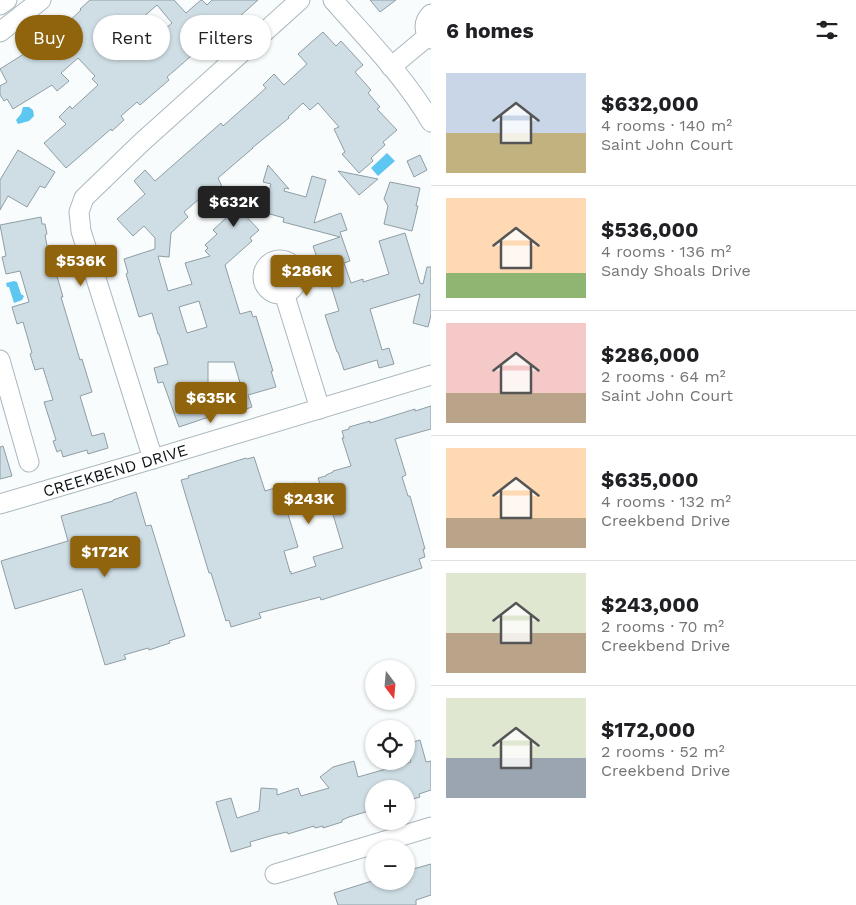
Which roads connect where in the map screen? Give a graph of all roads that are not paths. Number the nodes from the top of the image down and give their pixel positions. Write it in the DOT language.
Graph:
graph roads {
  1 [pos="7,0"];
  2 [pos="41,0"];
  3 [pos="300,0"];
  4 [pos="333,0"];
  5 [pos="0,5"];
  6 [pos="431,14"];
  7 [pos="0,32"];
  8 [pos="429,38"];
  9 [pos="391,67"];
  10 [pos="431,122"];
  11 [pos="284,294"];
  12 [pos="0,360"];
  13 [pos="431,375"];
  14 [pos="320,409"];
  15 [pos="153,460"];
  16 [pos="29,462"];
  17 [pos="0,504"];
  18 [pos="431,827"];
  19 [pos="275,874"];
  1 -- 5 [label="street"];
  2 -- 7 [label="street"];
  3 -- 15 [label="street"];
  4 -- 9 [label="street"];
  6 -- 8 [label="street"];
  8 -- 9 [label="street"];
  9 -- 10 [label="street"];
  11 -- 14 [label="street"];
  12 -- 16 [label="street"];
  13 -- 14 [label="street, CREEKBEND DRIVE"];
  14 -- 15 [label="street, CREEKBEND DRIVE"];
  15 -- 17 [label="street, CREEKBEND DRIVE"];
  18 -- 19 [label="street"];
}
